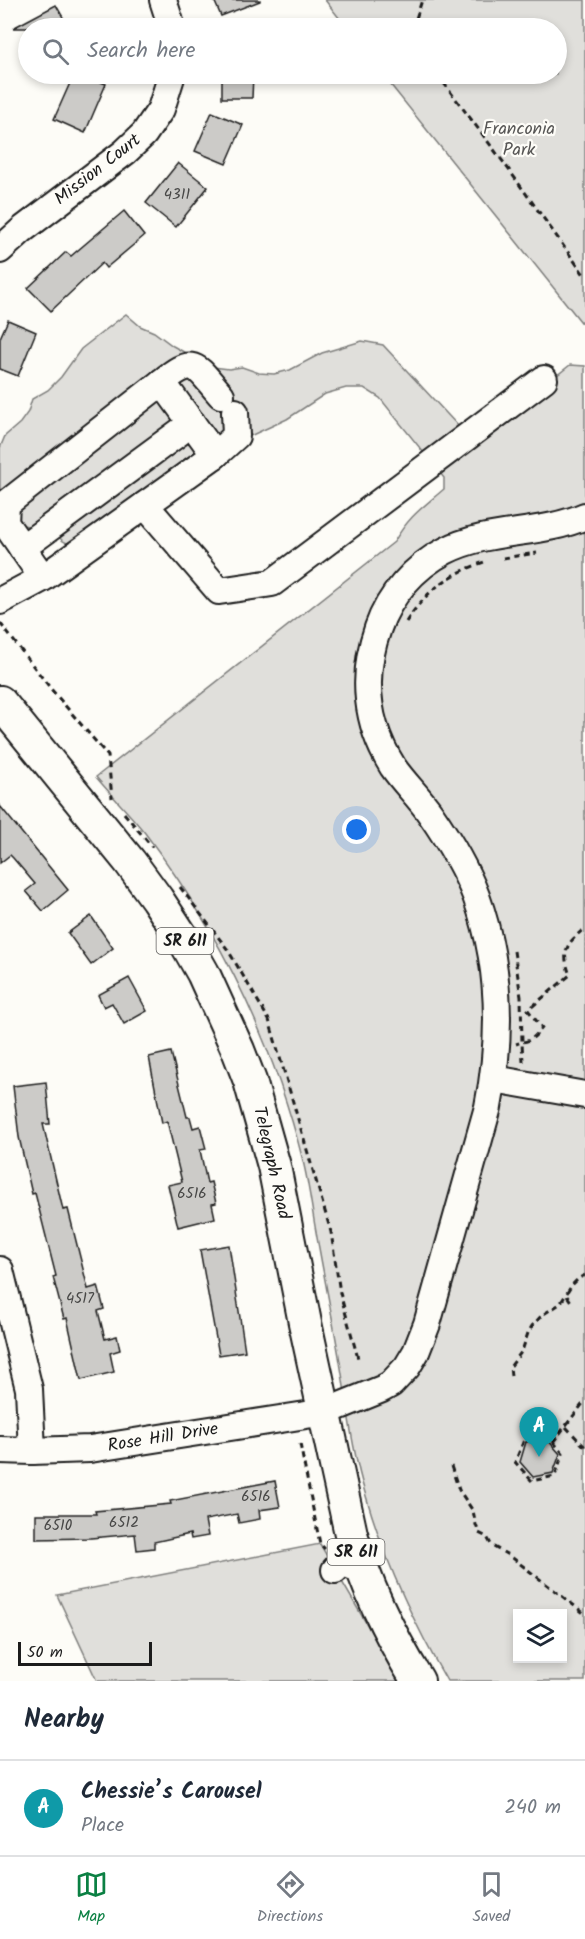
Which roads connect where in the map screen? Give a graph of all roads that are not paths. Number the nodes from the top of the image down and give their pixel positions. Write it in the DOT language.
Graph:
graph roads {
  1 [pos="163,0"];
  2 [pos="169,18"];
  3 [pos="169,84"];
  4 [pos="0,250"];
  5 [pos="544,379"];
  6 [pos="162,382"];
  7 [pos="192,423"];
  8 [pos="215,455"];
  9 [pos="146,505"];
  10 [pos="585,516"];
  11 [pos="22,548"];
  12 [pos="43,578"];
  13 [pos="0,601"];
  14 [pos="0,702"];
  15 [pos="494,1079"];
  16 [pos="585,1095"];
  17 [pos="0,1270"];
  18 [pos="325,1412"];
  19 [pos="0,1450"];
  20 [pos="32,1451"];
  21 [pos="418,1681"];
  1 -- 2 [label="street"];
  3 -- 4 [label="street, Mission Court"];
  5 -- 9 [label="street"];
  6 -- 7 [label="street"];
  6 -- 8 [label="street"];
  6 -- 11 [label="street"];
  7 -- 8 [label="street"];
  7 -- 11 [label="street"];
  8 -- 9 [label="street"];
  9 -- 12 [label="street"];
  10 -- 15 [label="street, Rose Hill Drive"];
  11 -- 12 [label="street"];
  12 -- 13 [label="street"];
  14 -- 18 [label="main road, Telegraph Road / SR 611"];
  15 -- 16 [label="street"];
  15 -- 18 [label="street, Rose Hill Drive"];
  17 -- 20 [label="street"];
  18 -- 20 [label="street, Rose Hill Drive"];
  18 -- 21 [label="main road, Telegraph Road / SR 611"];
  19 -- 20 [label="street, Rose Hill Drive"];
}
